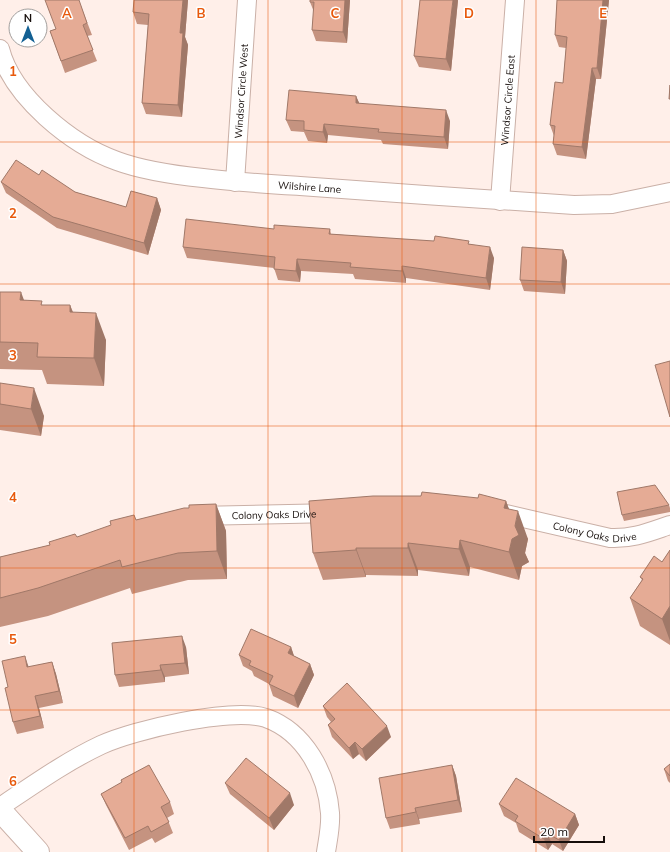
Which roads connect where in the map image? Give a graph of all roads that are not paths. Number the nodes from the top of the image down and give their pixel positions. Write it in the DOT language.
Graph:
graph roads {
  1 [pos="247,0"];
  2 [pos="515,0"];
  3 [pos="0,49"];
  4 [pos="235,182"];
  5 [pos="670,192"];
  6 [pos="500,201"];
  7 [pos="481,509"];
  8 [pos="353,512"];
  9 [pos="178,517"];
  10 [pos="670,525"];
  11 [pos="0,807"];
  12 [pos="0,810"];
  13 [pos="38,852"];
  14 [pos="326,852"];
  1 -- 4 [label="street, Windsor Circle West"];
  2 -- 6 [label="street, Windsor Circle East"];
  3 -- 4 [label="street, Wilshire Lane"];
  4 -- 6 [label="street, Wilshire Lane"];
  5 -- 6 [label="street, Wilshire Lane"];
  7 -- 10 [label="street, Colony Oaks Drive"];
  8 -- 9 [label="street, Colony Oaks Drive"];
  11 -- 14 [label="street"];
  12 -- 13 [label="street"];
}
